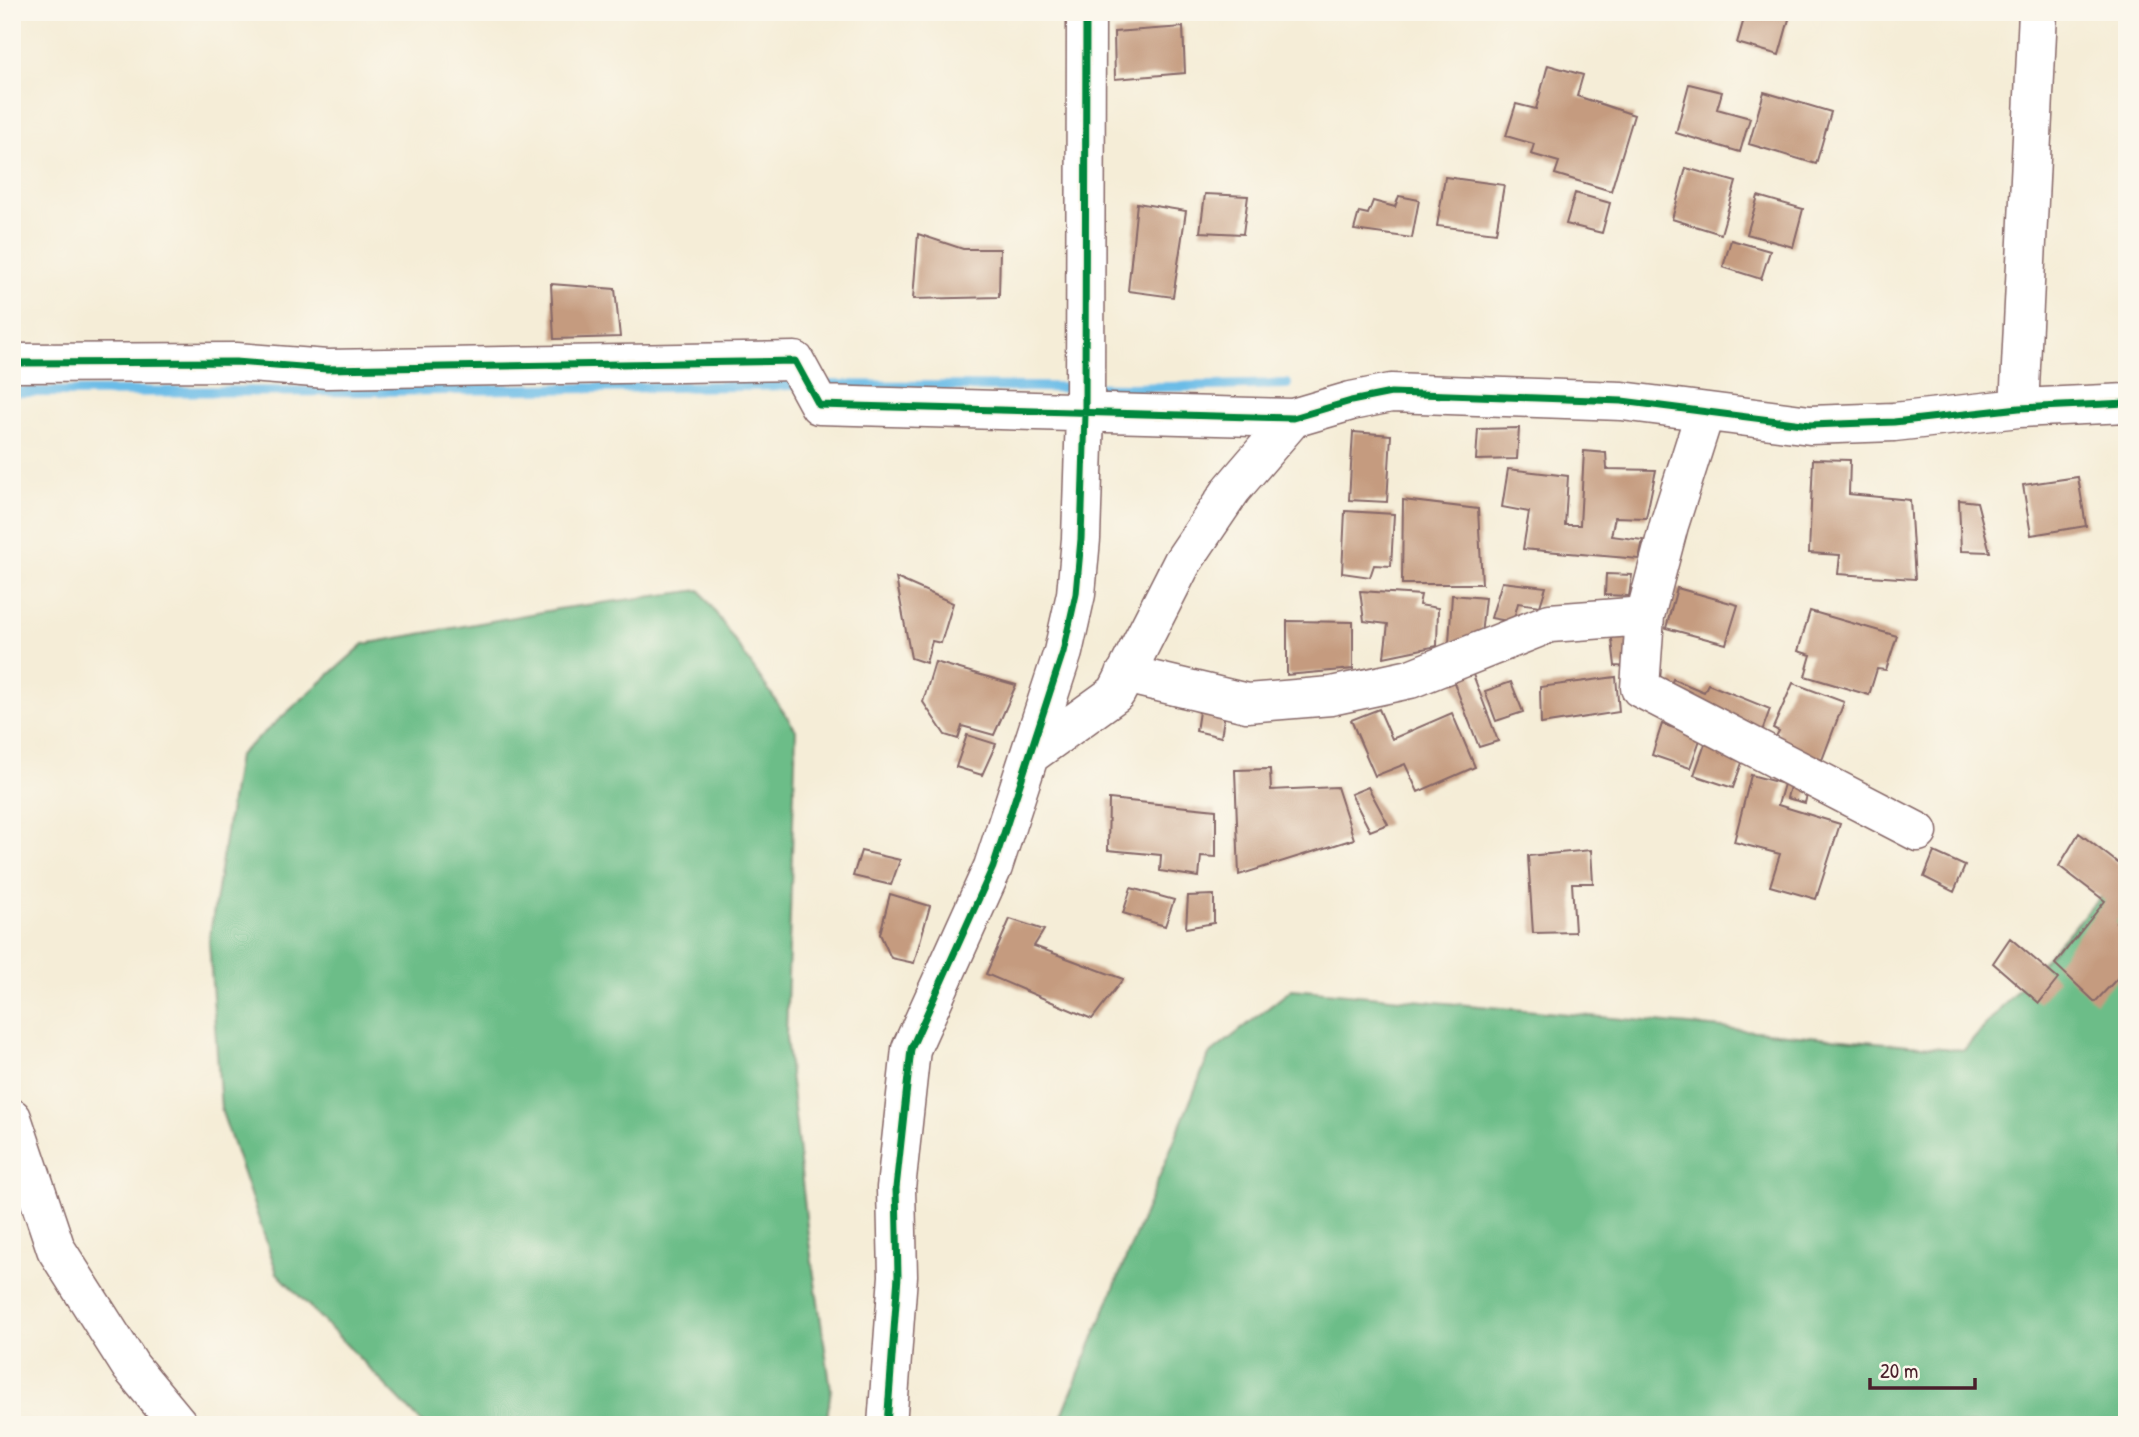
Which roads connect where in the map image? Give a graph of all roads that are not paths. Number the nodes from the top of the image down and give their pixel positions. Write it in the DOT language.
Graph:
graph roads {
  1 [pos="1086,12"];
  2 [pos="2038,12"];
  3 [pos="12,363"];
  4 [pos="1085,398"];
  5 [pos="2127,404"];
  6 [pos="2019,408"];
  7 [pos="1705,412"];
  8 [pos="1293,418"];
  9 [pos="1646,616"];
  10 [pos="1125,674"];
  11 [pos="1030,755"];
  12 [pos="1918,832"];
  13 [pos="12,1118"];
  14 [pos="179,1425"];
  15 [pos="887,1425"];
  1 -- 4 [label="street"];
  2 -- 6 [label="street"];
  3 -- 4 [label="street"];
  4 -- 8 [label="street"];
  4 -- 11 [label="street"];
  5 -- 6 [label="street"];
  6 -- 7 [label="street"];
  7 -- 8 [label="street"];
  7 -- 9 [label="street"];
  8 -- 10 [label="street"];
  9 -- 10 [label="street"];
  9 -- 12 [label="street"];
  10 -- 11 [label="street"];
  11 -- 15 [label="street"];
  13 -- 14 [label="street"];
}
